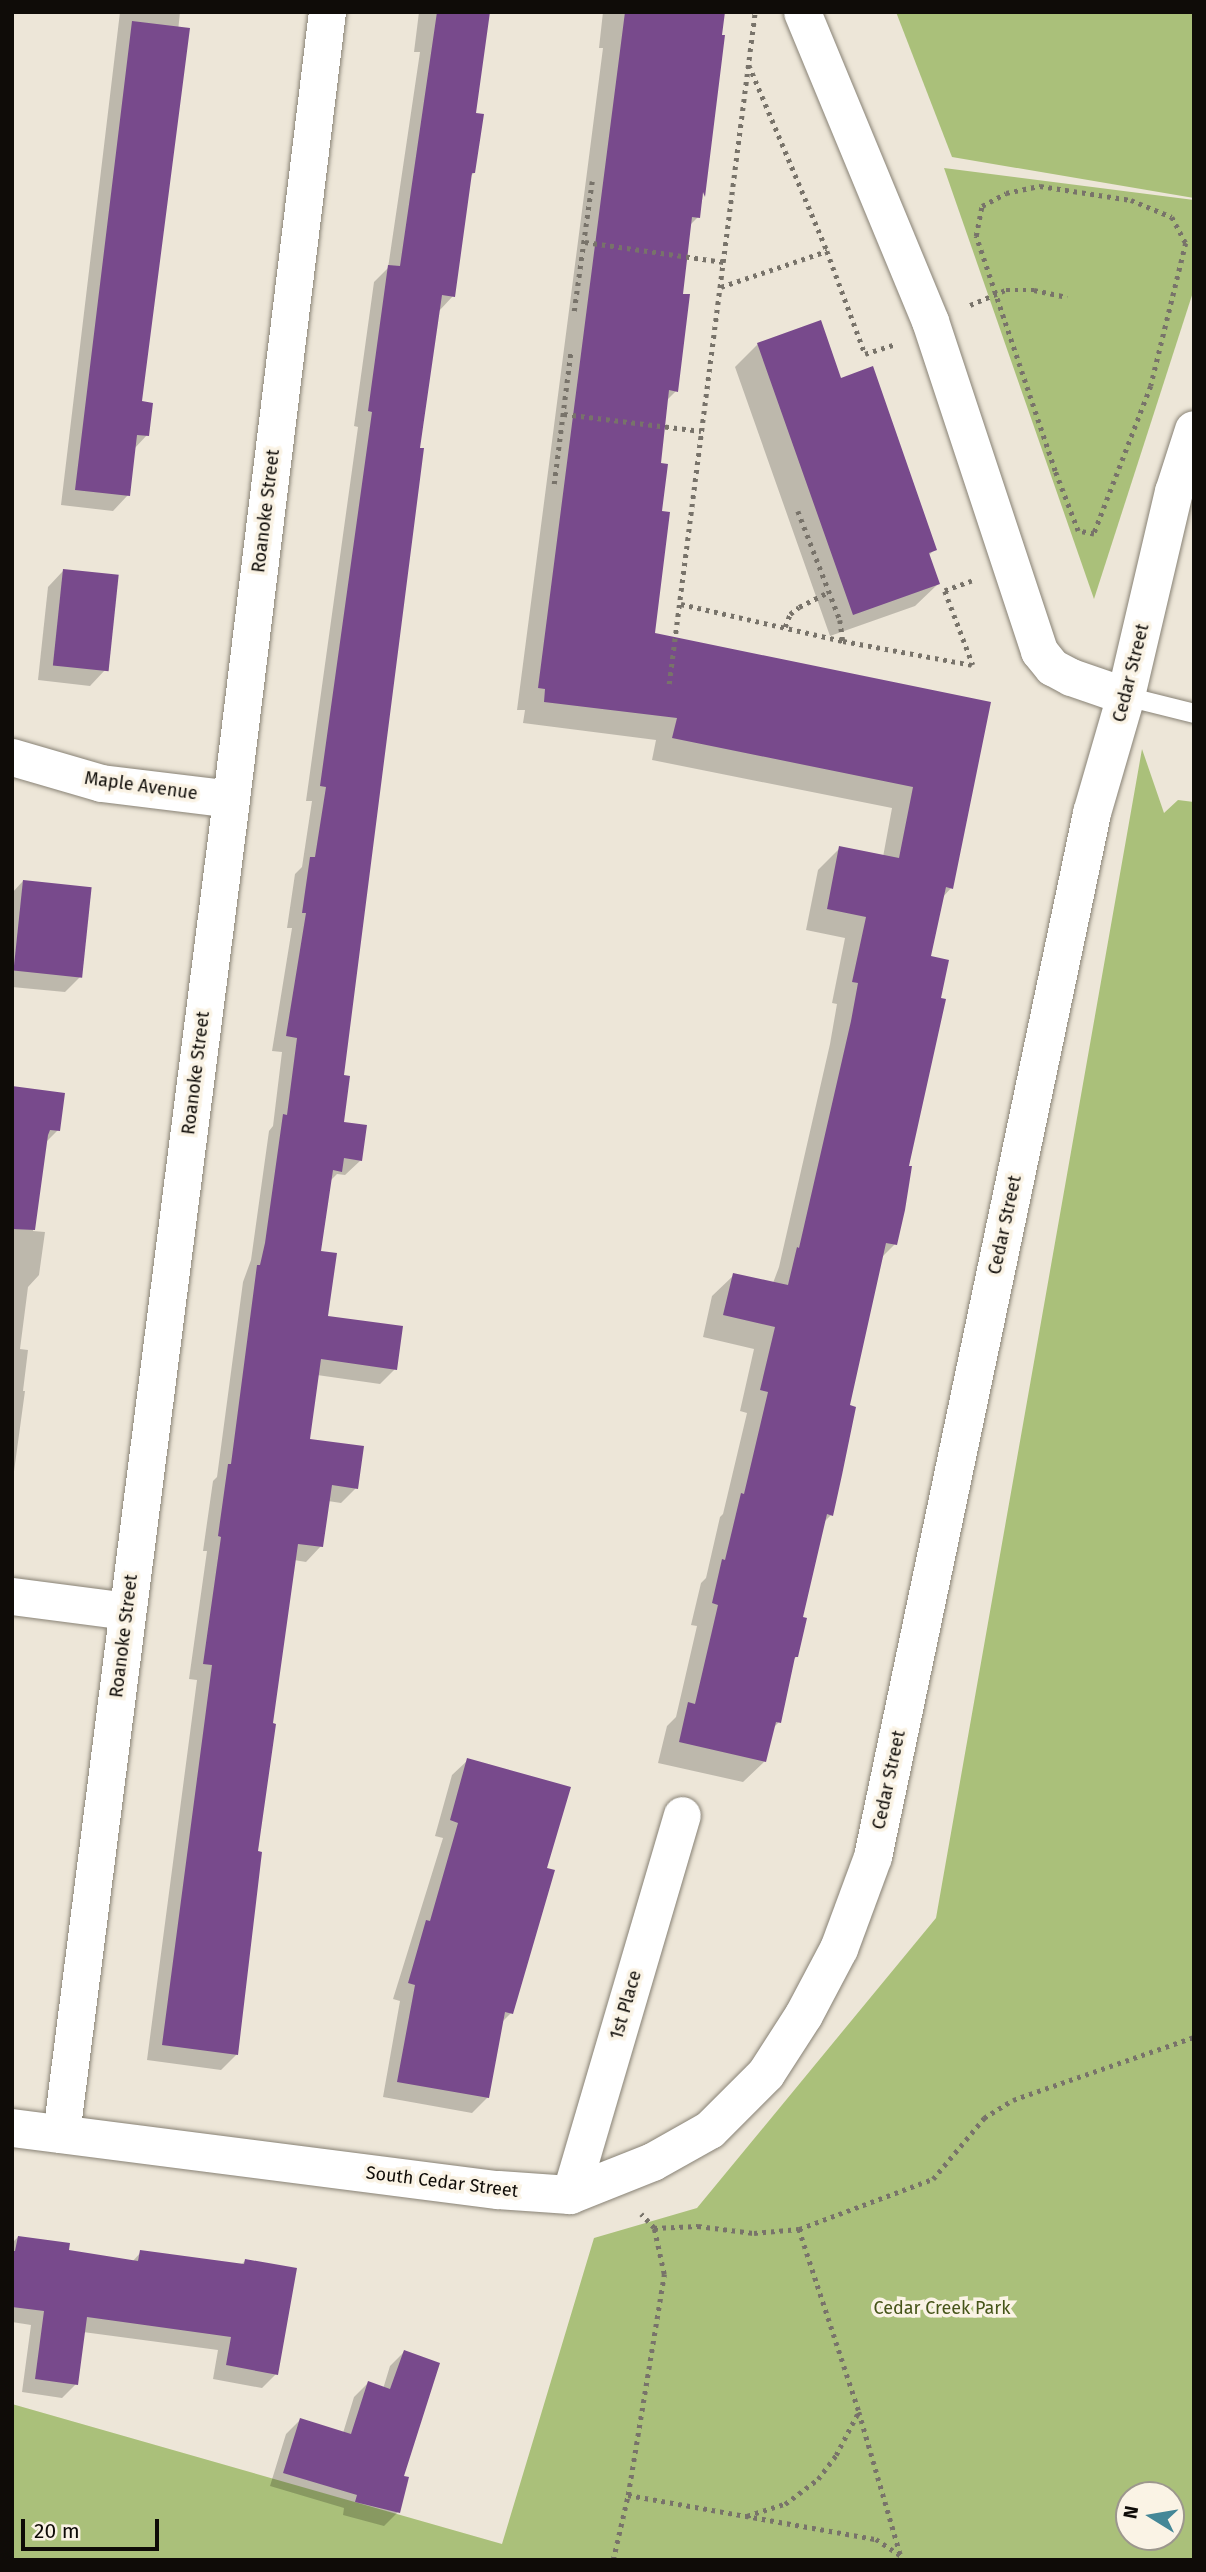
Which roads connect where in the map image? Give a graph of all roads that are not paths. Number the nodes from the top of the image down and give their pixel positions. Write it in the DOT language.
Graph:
graph roads {
  1 [pos="327,12"];
  2 [pos="802,12"];
  3 [pos="1194,430"];
  4 [pos="1126,696"];
  5 [pos="1194,713"];
  6 [pos="12,757"];
  7 [pos="231,799"];
  8 [pos="12,1596"];
  9 [pos="127,1611"];
  10 [pos="682,1815"];
  11 [pos="804,2015"];
  12 [pos="12,2128"];
  13 [pos="61,2134"];
  14 [pos="570,2195"];
  1 -- 7 [label="street, Roanoke Street"];
  2 -- 4 [label="street"];
  3 -- 4 [label="street, Cedar Street"];
  4 -- 5 [label="lane"];
  4 -- 11 [label="street, Cedar Street"];
  6 -- 7 [label="street, Maple Avenue"];
  7 -- 9 [label="street, Roanoke Street"];
  8 -- 9 [label="street"];
  9 -- 13 [label="street, Roanoke Street"];
  10 -- 14 [label="street, 1st Place"];
  11 -- 14 [label="street, South Cedar Street"];
  12 -- 13 [label="street, South Cedar Street"];
  13 -- 14 [label="street, South Cedar Street"];
}
